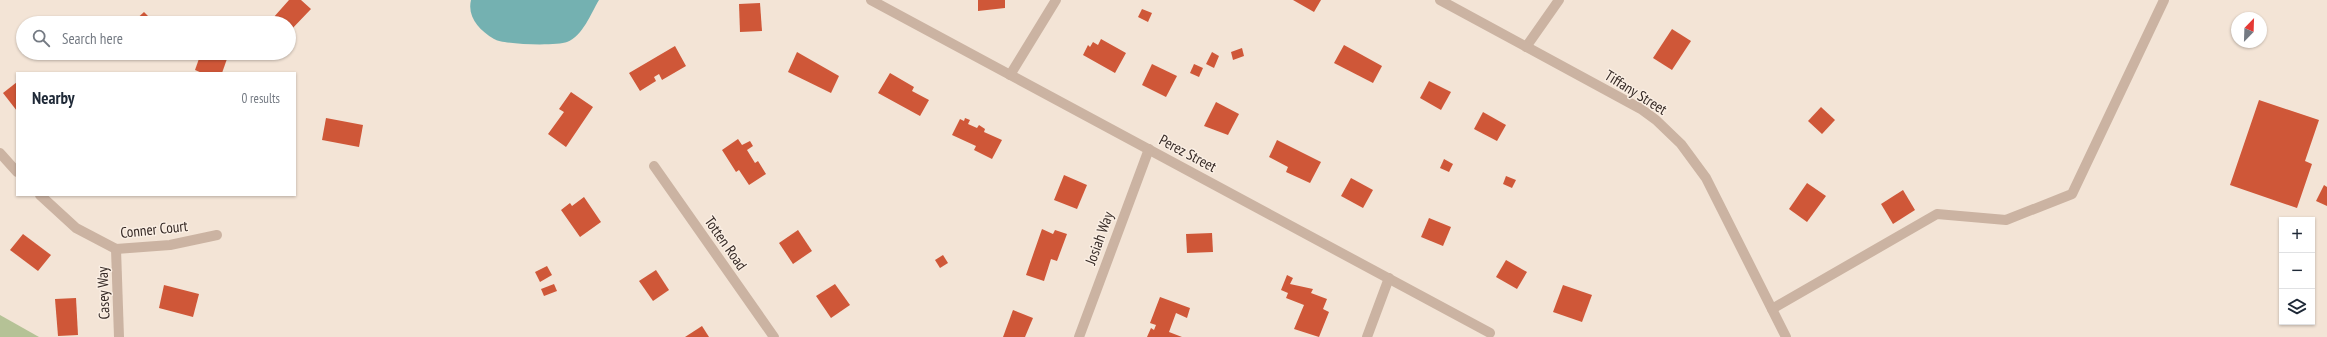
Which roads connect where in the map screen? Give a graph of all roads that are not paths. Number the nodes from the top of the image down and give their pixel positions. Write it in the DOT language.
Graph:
graph roads {
  1 [pos="871,0"];
  2 [pos="1056,0"];
  3 [pos="1440,0"];
  4 [pos="1559,0"];
  5 [pos="2164,0"];
  6 [pos="1526,47"];
  7 [pos="1010,74"];
  8 [pos="1149,149"];
  9 [pos="0,153"];
  10 [pos="654,166"];
  11 [pos="16,171"];
  12 [pos="41,196"];
  13 [pos="217,236"];
  14 [pos="116,249"];
  15 [pos="1389,278"];
  16 [pos="1772,309"];
  17 [pos="1490,333"];
  18 [pos="119,337"];
  19 [pos="774,337"];
  20 [pos="1078,337"];
  21 [pos="1367,337"];
  22 [pos="1786,337"];
  1 -- 7 [label="street, Perez Street"];
  2 -- 7 [label="street"];
  3 -- 6 [label="street, Tiffany Street"];
  4 -- 6 [label="street"];
  5 -- 16 [label="street"];
  6 -- 16 [label="street, Tiffany Street"];
  7 -- 8 [label="street, Perez Street"];
  8 -- 15 [label="street, Perez Street"];
  8 -- 20 [label="street, Josiah Way"];
  9 -- 11 [label="street"];
  10 -- 19 [label="street, Totten Road"];
  12 -- 14 [label="street, Conner Court"];
  13 -- 14 [label="street, Conner Court"];
  14 -- 18 [label="street, Casey Way"];
  15 -- 17 [label="street, Perez Street"];
  15 -- 21 [label="street"];
  16 -- 22 [label="street, Tiffany Street"];
}
